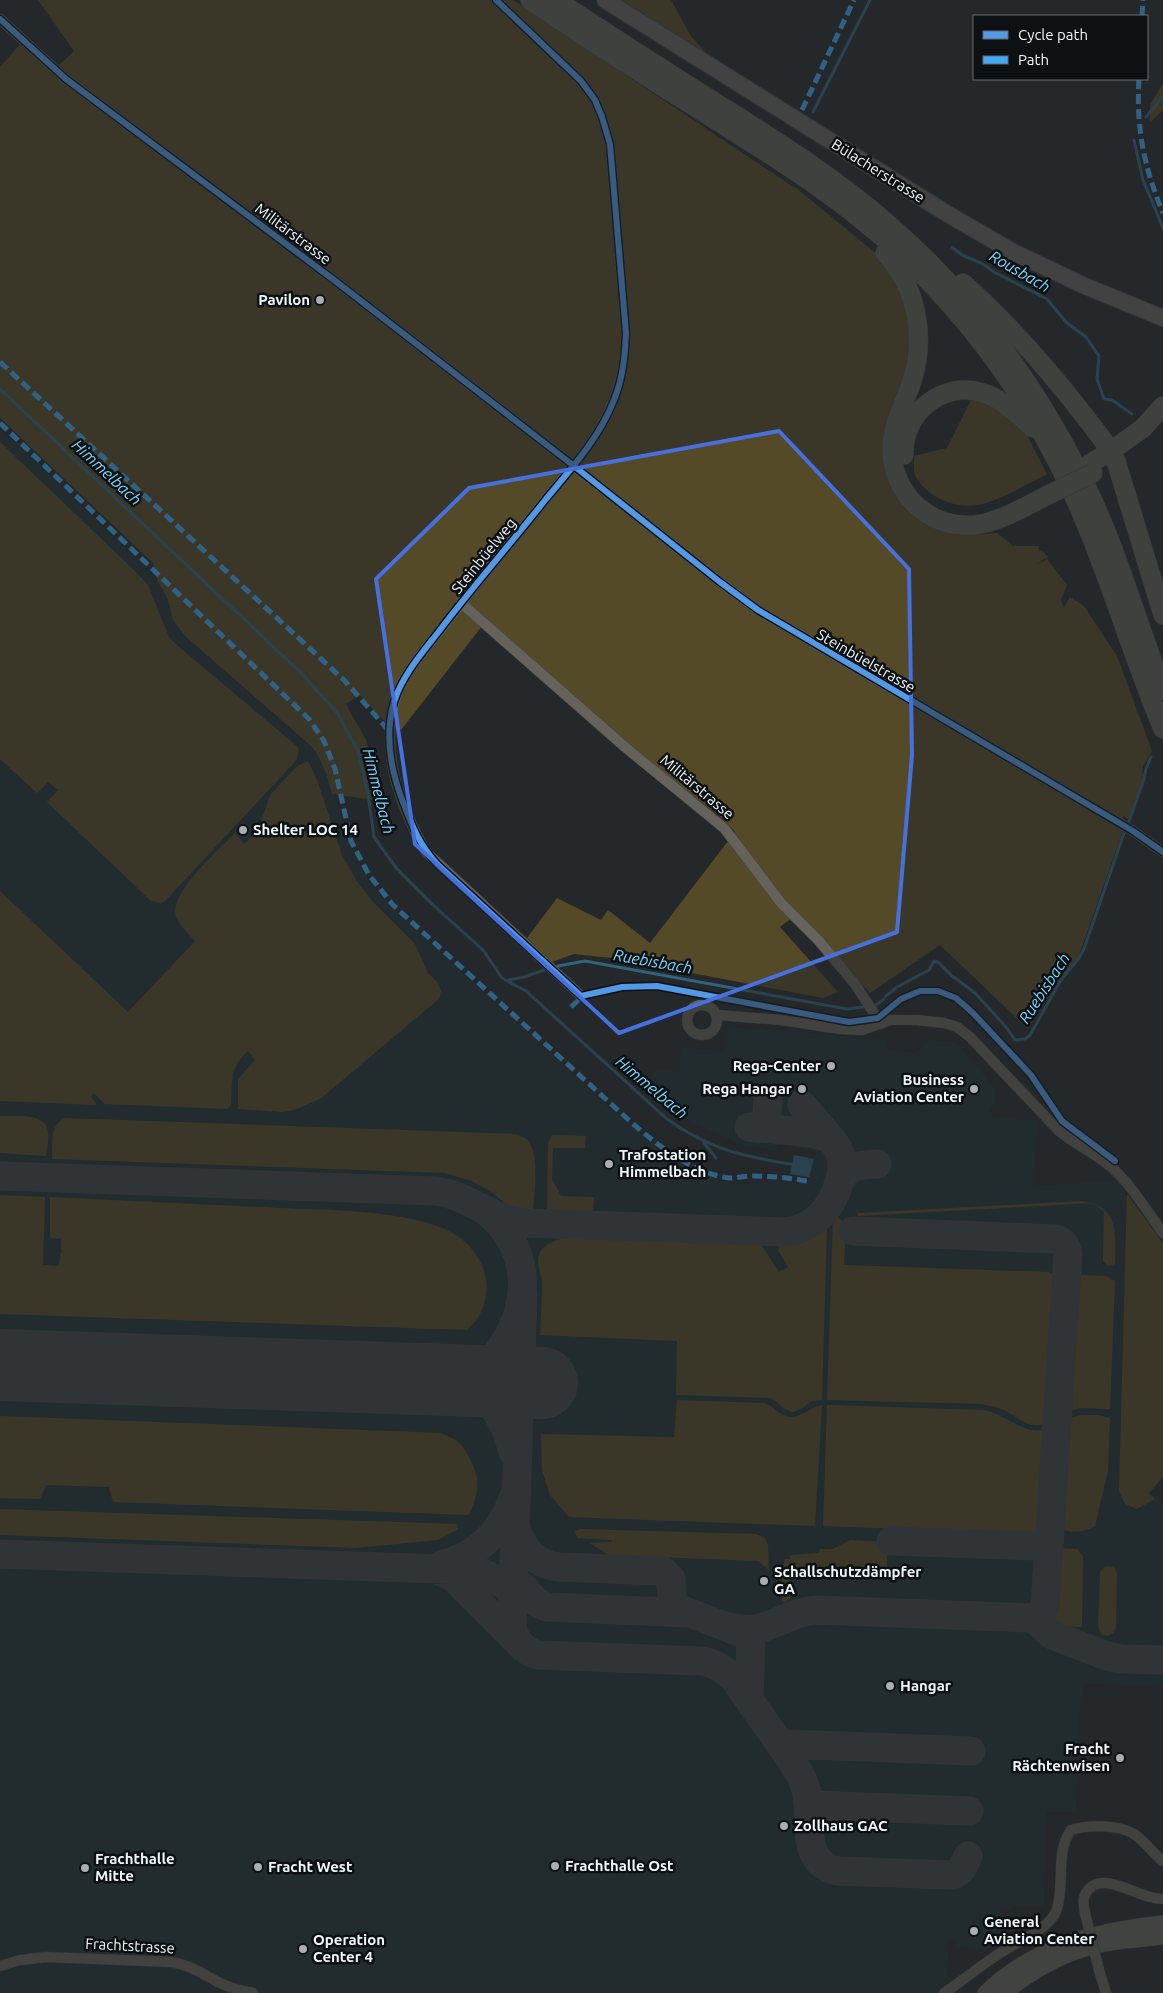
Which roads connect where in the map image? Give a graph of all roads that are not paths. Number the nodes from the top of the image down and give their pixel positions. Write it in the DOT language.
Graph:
graph roads {
  1 [pos="496,0"];
  2 [pos="530,0"];
  3 [pos="556,0"];
  4 [pos="605,0"];
  5 [pos="0,19"];
  6 [pos="840,194"];
  7 [pos="1163,318"];
  8 [pos="1163,406"];
  9 [pos="1163,424"];
  10 [pos="1044,438"];
  11 [pos="1114,456"];
  12 [pos="574,466"];
  13 [pos="1046,491"];
  14 [pos="461,603"];
  15 [pos="1163,615"];
  16 [pos="1163,690"];
  17 [pos="1163,729"];
  18 [pos="1163,852"];
  19 [pos="582,996"];
  20 [pos="717,1016"];
  21 [pos="881,1024"];
  22 [pos="1163,1233"];
  23 [pos="1163,1860"];
  24 [pos="1163,1899"];
  25 [pos="1163,1923"];
  26 [pos="1163,1938"];
  27 [pos="0,1966"];
  28 [pos="253,1993"];
  29 [pos="944,1993"];
  30 [pos="985,1993"];
  31 [pos="1005,1993"];
  32 [pos="1106,1993"];
  1 -- 12 [label="street, Steinbüelweg"];
  2 -- 6 [label="highway"];
  3 -- 6 [label="highway"];
  4 -- 7 [label="main road, Bülacherstrasse"];
  5 -- 12 [label="street, Militärstrasse"];
  6 -- 10 [label="highway"];
  6 -- 11 [label="highway"];
  6 -- 13 [label="highway"];
  6 -- 16 [label="highway"];
  8 -- 11 [label="highway"];
  9 -- 11 [label="highway"];
  10 -- 13 [label="highway"];
  10 -- 17 [label="highway"];
  11 -- 13 [label="highway, bridge"];
  11 -- 15 [label="highway"];
  12 -- 14 [label="street, Steinbüelweg"];
  12 -- 18 [label="street, Steinbüelstrasse"];
  14 -- 19 [label="street, Steinbüelweg"];
  14 -- 21 [label="street, Militärstrasse"];
  20 -- 21 [label="street"];
  21 -- 22 [label="street"];
  23 -- 29 [label="street"];
  24 -- 32 [label="street, bridge"];
  25 -- 30 [label="main road"];
  26 -- 31 [label="main road"];
  27 -- 28 [label="street, Frachtstrasse"];
}
